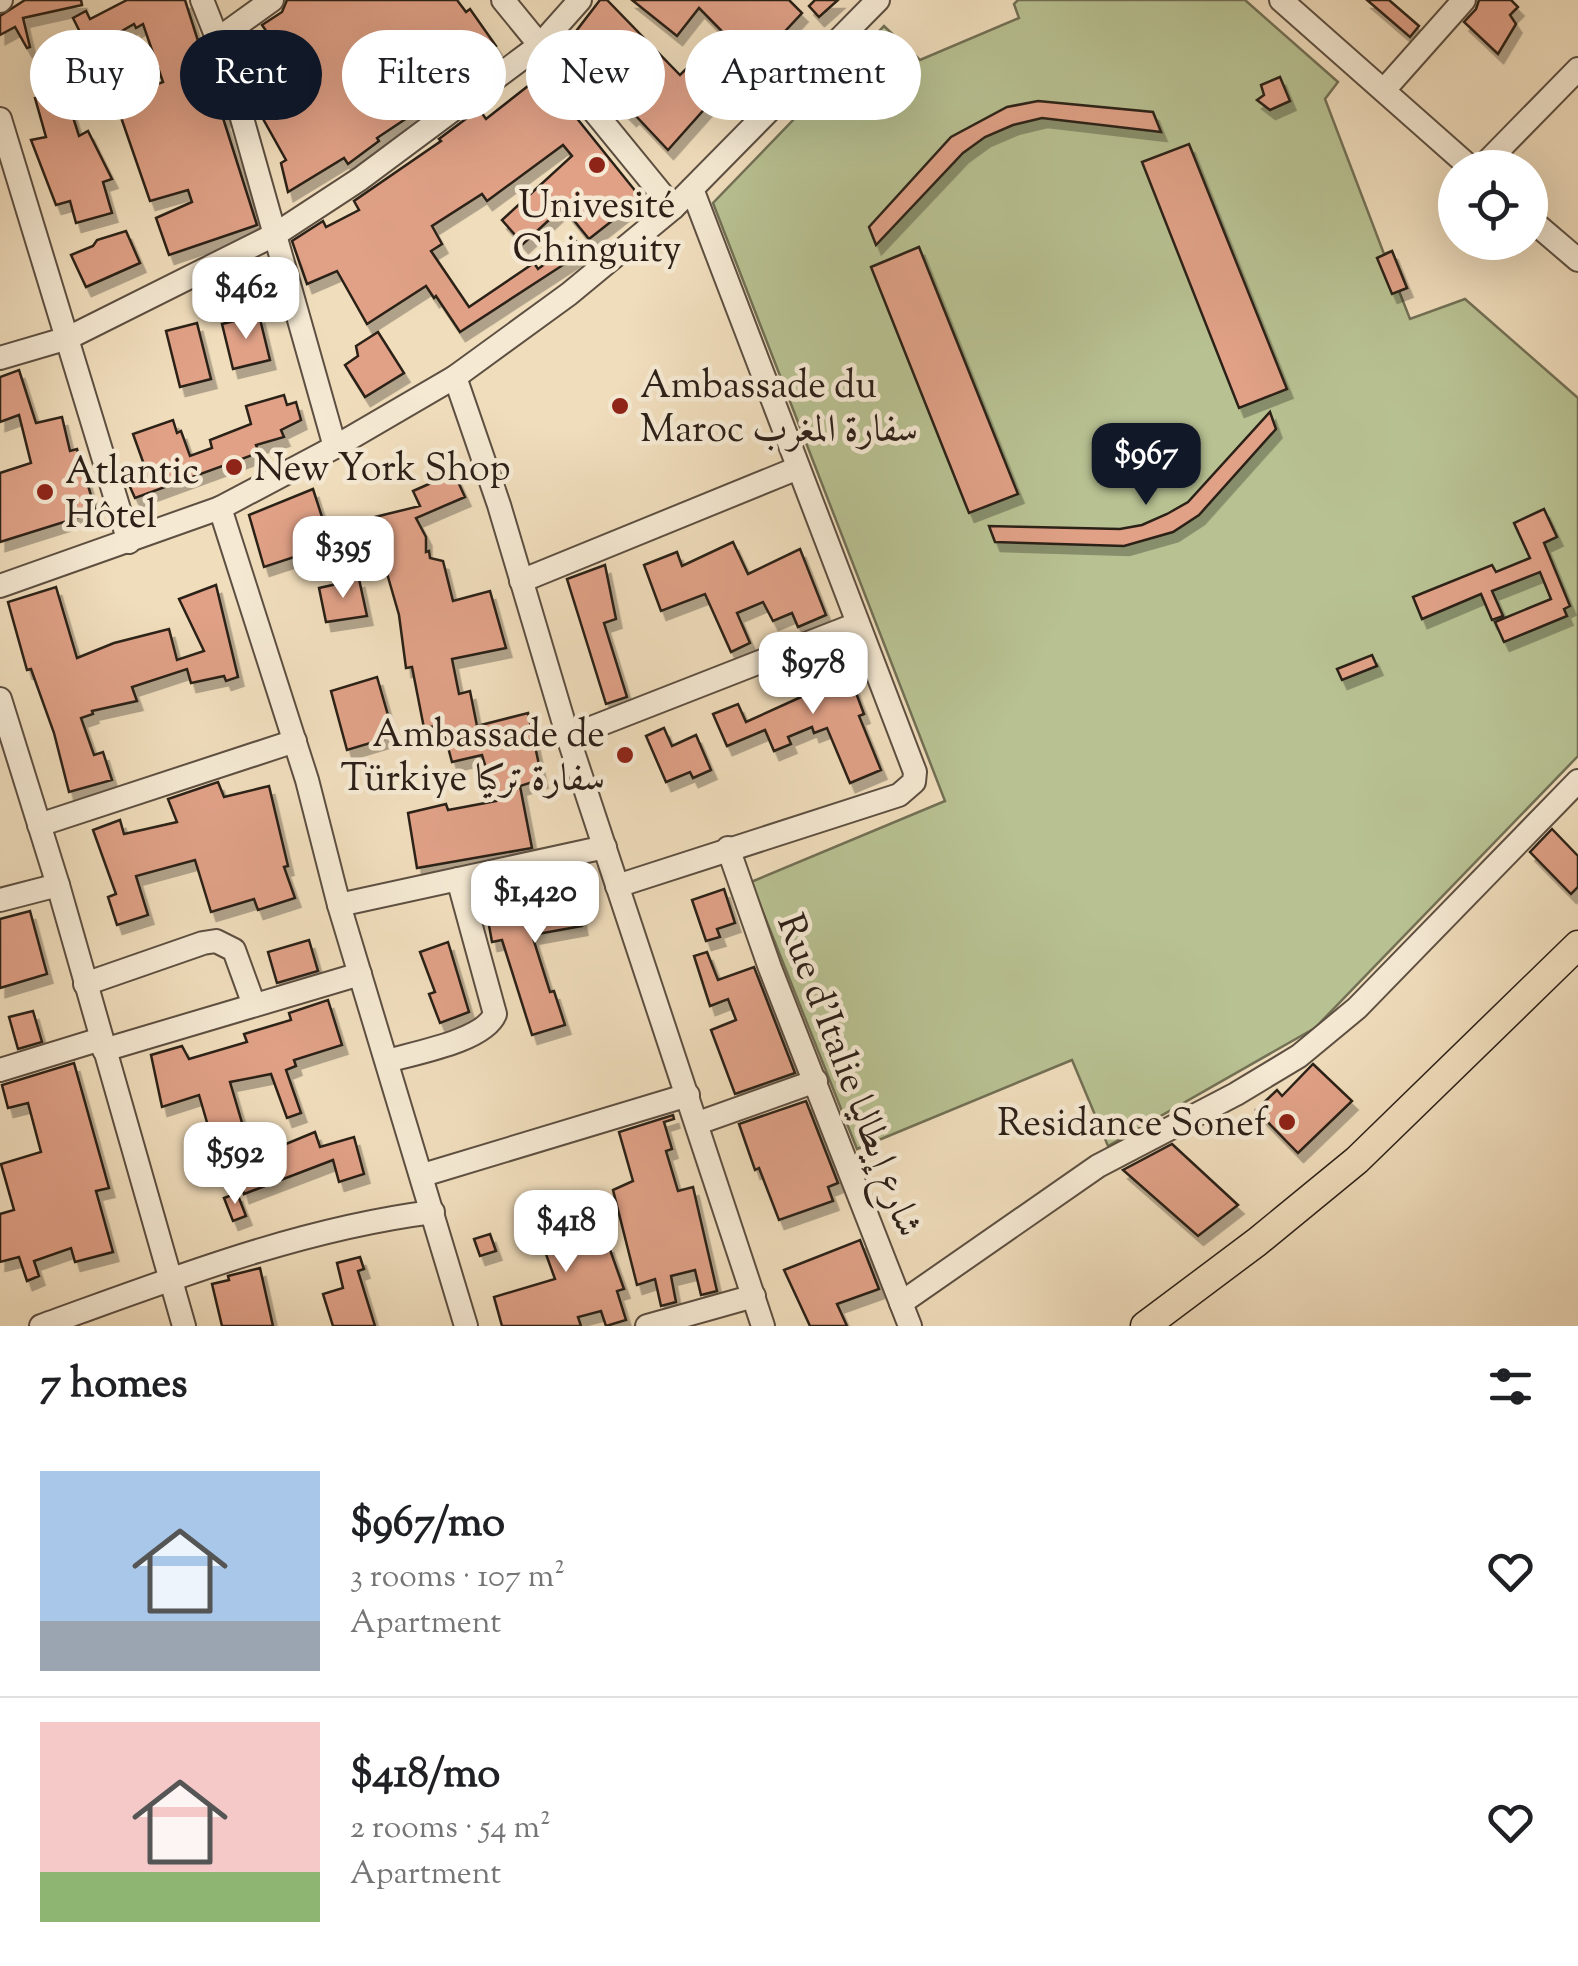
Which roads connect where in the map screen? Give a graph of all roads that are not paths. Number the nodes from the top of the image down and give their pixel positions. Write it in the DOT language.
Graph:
graph roads {
  1 [pos="202,0"];
  2 [pos="272,0"];
  3 [pos="503,0"];
  4 [pos="580,0"];
  5 [pos="878,0"];
  6 [pos="1464,0"];
  7 [pos="1287,2"];
  8 [pos="215,30"];
  9 [pos="229,30"];
  10 [pos="528,30"];
  11 [pos="553,30"];
  12 [pos="526,55"];
  13 [pos="1578,69"];
  14 [pos="1384,90"];
  15 [pos="0,119"];
  16 [pos="242,120"];
  17 [pos="602,120"];
  18 [pos="1451,150"];
  19 [pos="1499,150"];
  20 [pos="692,189"];
  21 [pos="674,208"];
  22 [pos="276,234"];
  23 [pos="1548,234"];
  24 [pos="1578,260"];
  25 [pos="68,338"];
  26 [pos="0,358"];
  27 [pos="455,376"];
  28 [pos="335,448"];
  29 [pos="798,468"];
  30 [pos="220,508"];
  31 [pos="129,542"];
  32 [pos="521,581"];
  33 [pos="0,586"];
  34 [pos="857,624"];
  35 [pos="0,699"];
  36 [pos="568,737"];
  37 [pos="295,741"];
  38 [pos="1578,781"];
  39 [pos="39,825"];
  40 [pos="604,847"];
  41 [pos="728,848"];
  42 [pos="458,879"];
  43 [pos="58,886"];
  44 [pos="617,886"];
  45 [pos="0,900"];
  46 [pos="340,905"];
  47 [pos="1578,945"];
  48 [pos="360,974"];
  49 [pos="85,984"];
  50 [pos="254,1005"];
  51 [pos="102,1044"];
  52 [pos="387,1061"];
  53 [pos="0,1070"];
  54 [pos="816,1081"];
  55 [pos="688,1095"];
  56 [pos="698,1123"];
  57 [pos="423,1176"];
  58 [pos="433,1212"];
  59 [pos="171,1280"];
  60 [pos="754,1296"];
  61 [pos="901,1303"];
  62 [pos="41,1326"];
  63 [pos="184,1326"];
  64 [pos="466,1326"];
  65 [pos="647,1326"];
  66 [pos="764,1326"];
  67 [pos="910,1326"];
  68 [pos="1145,1326"];
  1 -- 8 [label="street"];
  2 -- 9 [label="street"];
  3 -- 10 [label="street"];
  4 -- 11 [label="street"];
  5 -- 20 [label="street"];
  6 -- 14 [label="street"];
  7 -- 14 [label="street"];
  12 -- 22 [label="street"];
  13 -- 19 [label="street"];
  14 -- 18 [label="street"];
  15 -- 25 [label="street"];
  16 -- 22 [label="street"];
  17 -- 21 [label="street"];
  20 -- 21 [label="street"];
  20 -- 29 [label="street"];
  21 -- 27 [label="street"];
  22 -- 25 [label="street"];
  22 -- 28 [label="street"];
  23 -- 24 [label="street"];
  25 -- 26 [label="street"];
  25 -- 31 [label="street"];
  27 -- 28 [label="street"];
  27 -- 32 [label="street"];
  28 -- 30 [label="street"];
  29 -- 32 [label="street"];
  29 -- 34 [label="street"];
  30 -- 31 [label="street"];
  30 -- 37 [label="street"];
  31 -- 33 [label="street"];
  32 -- 36 [label="street"];
  34 -- 36 [label="street"];
  34 -- 41 [label="street"];
  35 -- 39 [label="street"];
  36 -- 40 [label="street"];
  37 -- 39 [label="street"];
  37 -- 46 [label="street"];
  38 -- 61 [label="street"];
  39 -- 43 [label="street"];
  40 -- 42 [label="street"];
  40 -- 44 [label="street"];
  41 -- 44 [label="street"];
  41 -- 54 [label="street, Rue d'Italie شارع إيطاليا"];
  42 -- 46 [label="street"];
  42 -- 52 [label="street"];
  43 -- 45 [label="street"];
  43 -- 49 [label="street"];
  44 -- 55 [label="street"];
  46 -- 48 [label="street"];
  47 -- 68 [label="main road"];
  48 -- 50 [label="street"];
  48 -- 52 [label="street"];
  49 -- 50 [label="street"];
  49 -- 51 [label="street"];
  50 -- 51 [label="street"];
  51 -- 53 [label="street"];
  51 -- 59 [label="street"];
  52 -- 57 [label="street"];
  54 -- 56 [label="street"];
  54 -- 61 [label="street, Rue d'Italie شارع إيطاليا"];
  55 -- 56 [label="street"];
  55 -- 57 [label="street"];
  56 -- 60 [label="street"];
  57 -- 58 [label="street"];
  58 -- 59 [label="street"];
  58 -- 64 [label="street"];
  59 -- 62 [label="street"];
  59 -- 63 [label="street"];
  60 -- 65 [label="street"];
  60 -- 66 [label="street"];
  61 -- 67 [label="street, Rue d'Italie شارع إيطاليا"];
}
